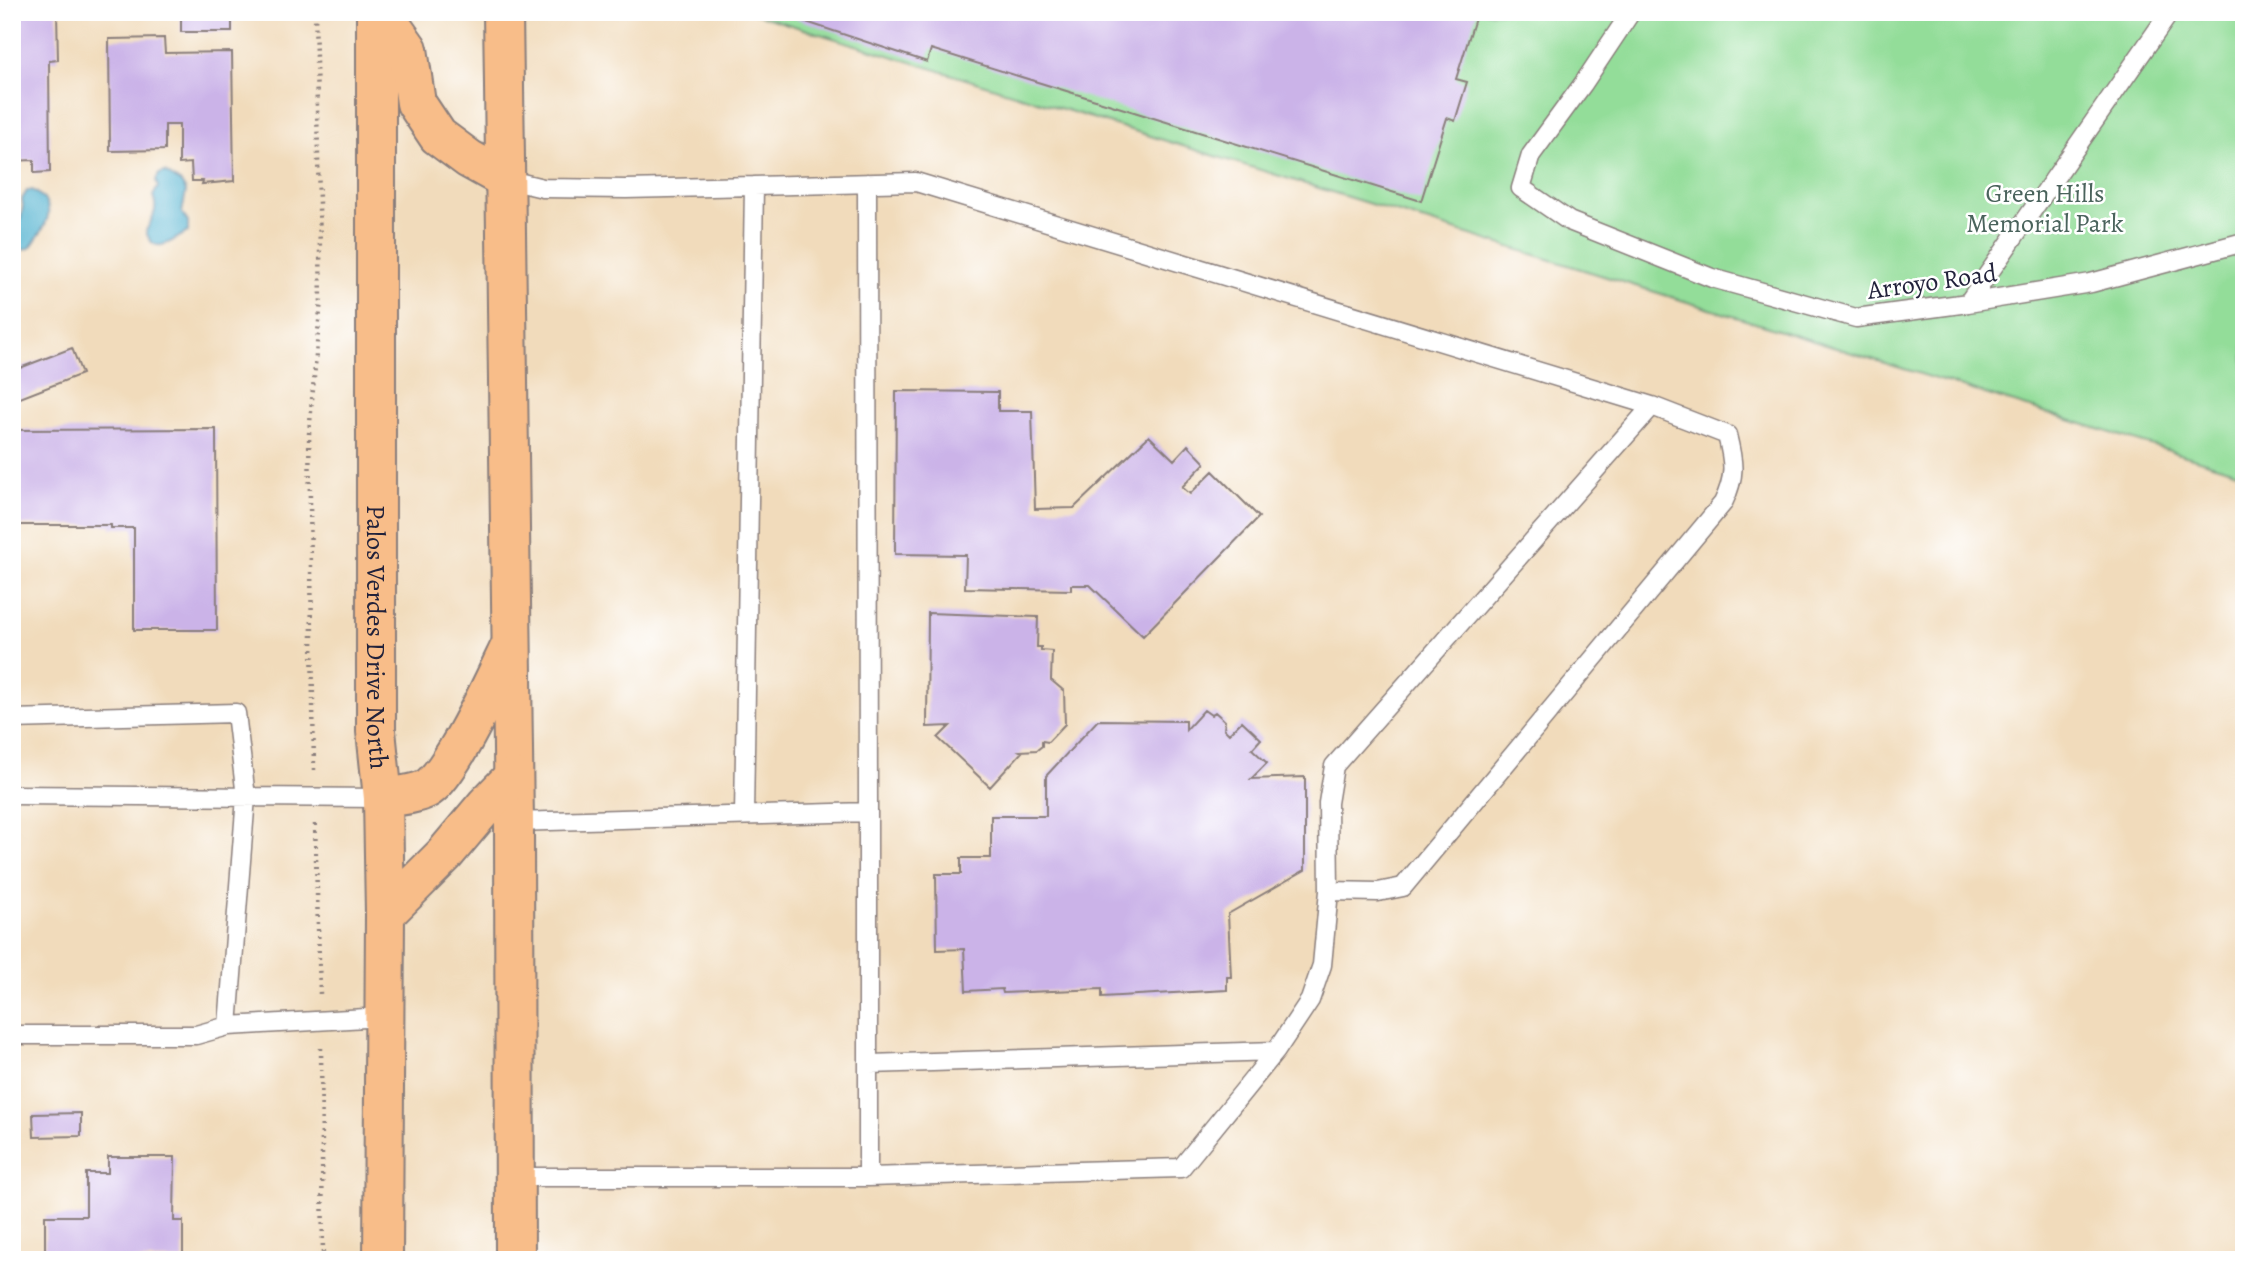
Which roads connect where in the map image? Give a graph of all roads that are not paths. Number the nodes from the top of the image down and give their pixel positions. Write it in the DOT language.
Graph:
graph roads {
  1 [pos="376,12"];
  2 [pos="382,12"];
  3 [pos="503,12"];
  4 [pos="1630,12"];
  5 [pos="2170,12"];
  6 [pos="505,179"];
  7 [pos="867,183"];
  8 [pos="754,186"];
  9 [pos="2244,242"];
  10 [pos="1968,303"];
  11 [pos="1651,406"];
  12 [pos="512,644"];
  13 [pos="12,719"];
  14 [pos="513,777"];
  15 [pos="12,796"];
  16 [pos="246,797"];
  17 [pos="383,799"];
  18 [pos="868,812"];
  19 [pos="744,815"];
  20 [pos="514,822"];
  21 [pos="1329,891"];
  22 [pos="385,914"];
  23 [pos="383,1017"];
  24 [pos="228,1026"];
  25 [pos="12,1035"];
  26 [pos="1276,1051"];
  27 [pos="870,1064"];
  28 [pos="515,1177"];
  29 [pos="869,1177"];
  30 [pos="383,1260"];
  31 [pos="515,1260"];
  1 -- 17 [label="main road, Palos Verdes Drive North"];
  2 -- 6 [label="main road"];
  3 -- 6 [label="main road"];
  4 -- 10 [label="lane, Arroyo Road"];
  5 -- 10 [label="lane"];
  6 -- 8 [label="lane"];
  6 -- 12 [label="main road"];
  7 -- 8 [label="lane"];
  7 -- 11 [label="lane"];
  7 -- 18 [label="lane"];
  8 -- 19 [label="lane"];
  9 -- 10 [label="lane, Arroyo Road"];
  11 -- 21 [label="lane"];
  11 -- 21 [label="lane"];
  12 -- 14 [label="main road"];
  12 -- 17 [label="main road"];
  13 -- 16 [label="lane"];
  14 -- 20 [label="main road"];
  14 -- 22 [label="main road"];
  15 -- 16 [label="lane"];
  16 -- 17 [label="lane"];
  16 -- 24 [label="lane"];
  17 -- 22 [label="main road, Palos Verdes Drive North"];
  18 -- 19 [label="lane"];
  18 -- 27 [label="lane"];
  19 -- 20 [label="lane"];
  20 -- 28 [label="main road"];
  21 -- 26 [label="lane"];
  22 -- 23 [label="main road, Palos Verdes Drive North"];
  23 -- 24 [label="lane"];
  23 -- 30 [label="main road, Palos Verdes Drive North"];
  24 -- 25 [label="lane"];
  26 -- 27 [label="lane"];
  26 -- 29 [label="lane"];
  27 -- 29 [label="lane"];
  28 -- 29 [label="lane"];
  28 -- 31 [label="main road"];
}
